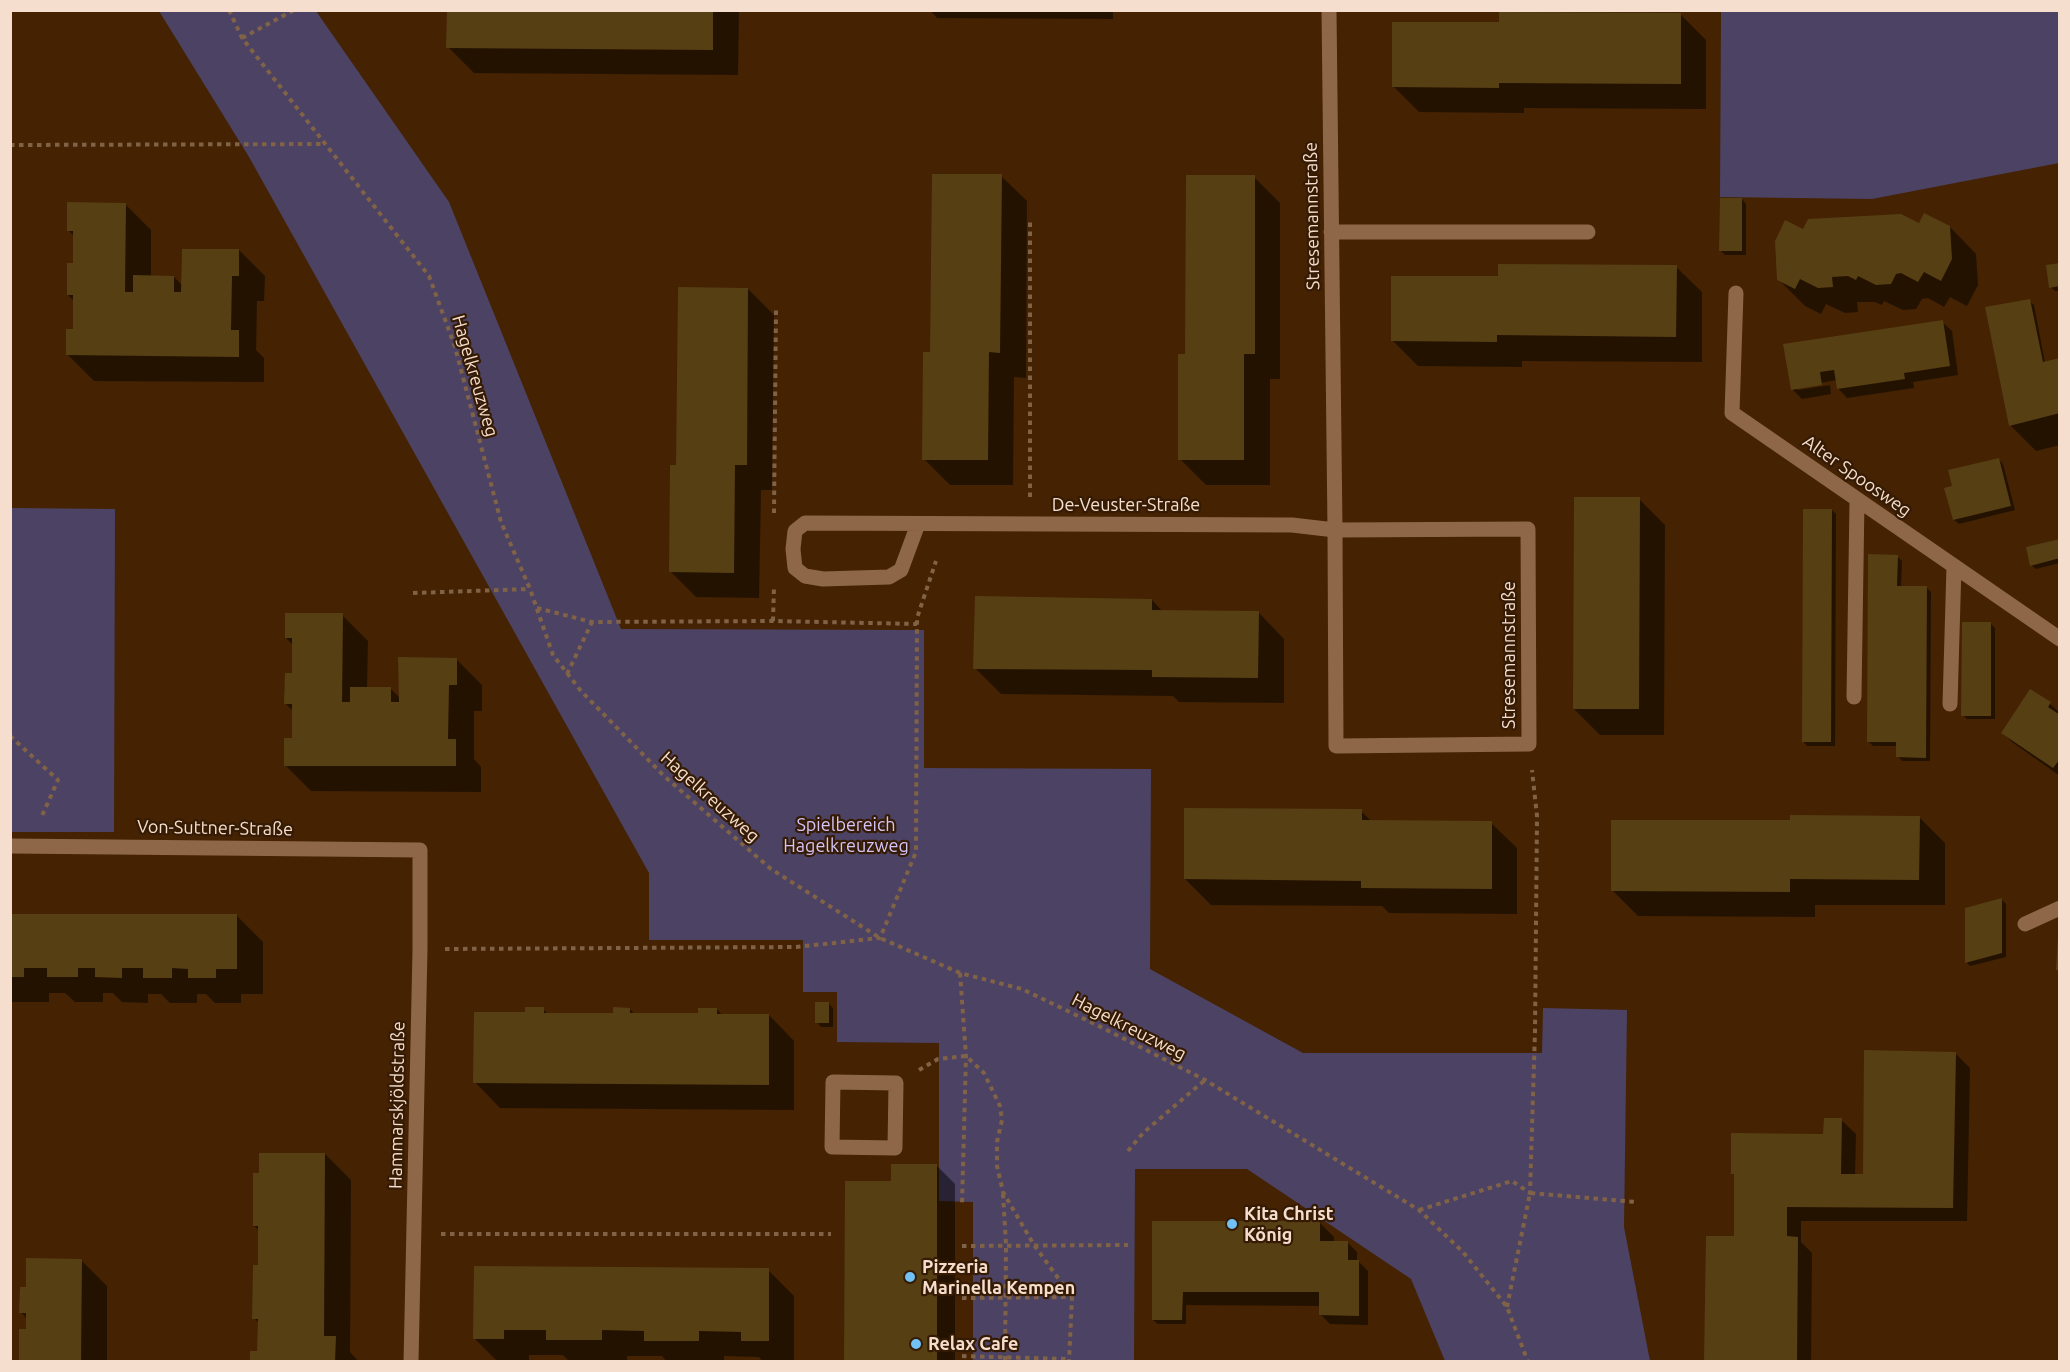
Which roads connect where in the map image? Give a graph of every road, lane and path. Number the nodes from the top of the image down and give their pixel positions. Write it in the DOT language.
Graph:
graph roads {
  1 [pos="228,10"];
  2 [pos="294,10"];
  3 [pos="1329,10"];
  4 [pos="242,38"];
  5 [pos="325,144"];
  6 [pos="10,145"];
  7 [pos="1030,219"];
  8 [pos="1332,232"];
  9 [pos="1588,232"];
  10 [pos="1736,293"];
  11 [pos="776,310"];
  12 [pos="1857,500"];
  13 [pos="774,514"];
  14 [pos="949,523"];
  15 [pos="918,524"];
  16 [pos="1030,524"];
  17 [pos="1335,530"];
  18 [pos="1954,566"];
  19 [pos="774,585"];
  20 [pos="530,589"];
  21 [pos="413,593"];
  22 [pos="536,608"];
  23 [pos="773,621"];
  24 [pos="592,622"];
  25 [pos="917,624"];
  26 [pos="2060,639"];
  27 [pos="567,674"];
  28 [pos="1854,697"];
  29 [pos="1950,704"];
  30 [pos="10,736"];
  31 [pos="1529,744"];
  32 [pos="10,846"];
  33 [pos="41,846"];
  34 [pos="420,850"];
  35 [pos="2060,908"];
  36 [pos="2025,924"];
  37 [pos="880,938"];
  38 [pos="420,950"];
  39 [pos="960,973"];
  40 [pos="966,1056"];
  41 [pos="1205,1080"];
  42 [pos="896,1083"];
  43 [pos="1128,1151"];
  44 [pos="1003,1192"];
  45 [pos="1530,1193"];
  46 [pos="1636,1203"];
  47 [pos="962,1204"];
  48 [pos="1419,1210"];
  49 [pos="413,1234"];
  50 [pos="831,1234"];
  51 [pos="1006,1245"];
  52 [pos="1034,1245"];
  53 [pos="1128,1245"];
  54 [pos="962,1246"];
  55 [pos="1072,1297"];
  56 [pos="962,1298"];
  57 [pos="1006,1298"];
  58 [pos="1507,1307"];
  59 [pos="962,1356"];
  60 [pos="1005,1359"];
  61 [pos="1069,1360"];
  62 [pos="411,1362"];
  63 [pos="1528,1362"];
  1 -- 4 [label="path, Hagelkreuzweg"];
  2 -- 4 [label="path"];
  3 -- 8 [label="street, Stresemannstraße"];
  4 -- 5 [label="path, Hagelkreuzweg"];
  5 -- 6 [label="path"];
  5 -- 20 [label="path, Hagelkreuzweg"];
  7 -- 16 [label="path"];
  8 -- 9 [label="street"];
  8 -- 17 [label="street, Stresemannstraße"];
  10 -- 12 [label="street, Alter Spoosweg"];
  11 -- 13 [label="path"];
  12 -- 18 [label="street, Alter Spoosweg"];
  12 -- 28 [label="street"];
  14 -- 15 [label="street, De-Veuster-Straße"];
  14 -- 16 [label="street, De-Veuster-Straße"];
  14 -- 25 [label="path"];
  15 -- 15 [label="street, De-Veuster-Straße"];
  16 -- 17 [label="street, De-Veuster-Straße"];
  17 -- 31 [label="street, Stresemannstraße"];
  17 -- 31 [label="street, Stresemannstraße"];
  18 -- 26 [label="street, Alter Spoosweg"];
  18 -- 29 [label="street"];
  19 -- 23 [label="path"];
  20 -- 21 [label="path"];
  20 -- 22 [label="path, Hagelkreuzweg"];
  22 -- 24 [label="path"];
  22 -- 27 [label="path, Hagelkreuzweg"];
  23 -- 24 [label="path"];
  23 -- 25 [label="path"];
  24 -- 27 [label="path"];
  25 -- 37 [label="path"];
  27 -- 37 [label="path, Hagelkreuzweg"];
  30 -- 33 [label="path"];
  31 -- 45 [label="path"];
  32 -- 33 [label="street, Von-Suttner-Straße"];
  33 -- 34 [label="street, Von-Suttner-Straße"];
  34 -- 38 [label="street, Hammarskjöldstraße"];
  35 -- 36 [label="street"];
  37 -- 38 [label="path"];
  37 -- 39 [label="path, Hagelkreuzweg"];
  38 -- 49 [label="street, Hammarskjöldstraße"];
  39 -- 40 [label="path"];
  39 -- 41 [label="path, Hagelkreuzweg"];
  40 -- 42 [label="path"];
  40 -- 44 [label="path"];
  40 -- 47 [label="path"];
  41 -- 43 [label="path"];
  41 -- 48 [label="path, Hagelkreuzweg"];
  42 -- 42 [label="street"];
  44 -- 51 [label="path"];
  44 -- 52 [label="path"];
  45 -- 46 [label="path"];
  45 -- 48 [label="path"];
  45 -- 58 [label="path"];
  48 -- 58 [label="path, Hagelkreuzweg"];
  49 -- 50 [label="path"];
  49 -- 62 [label="street, Hammarskjöldstraße"];
  51 -- 52 [label="path"];
  51 -- 54 [label="path"];
  51 -- 57 [label="path"];
  52 -- 53 [label="path"];
  52 -- 55 [label="path"];
  55 -- 57 [label="path"];
  55 -- 61 [label="path"];
  56 -- 57 [label="path"];
  57 -- 60 [label="path"];
  58 -- 63 [label="path, Hagelkreuzweg"];
  59 -- 60 [label="path"];
  60 -- 61 [label="path"];
}
